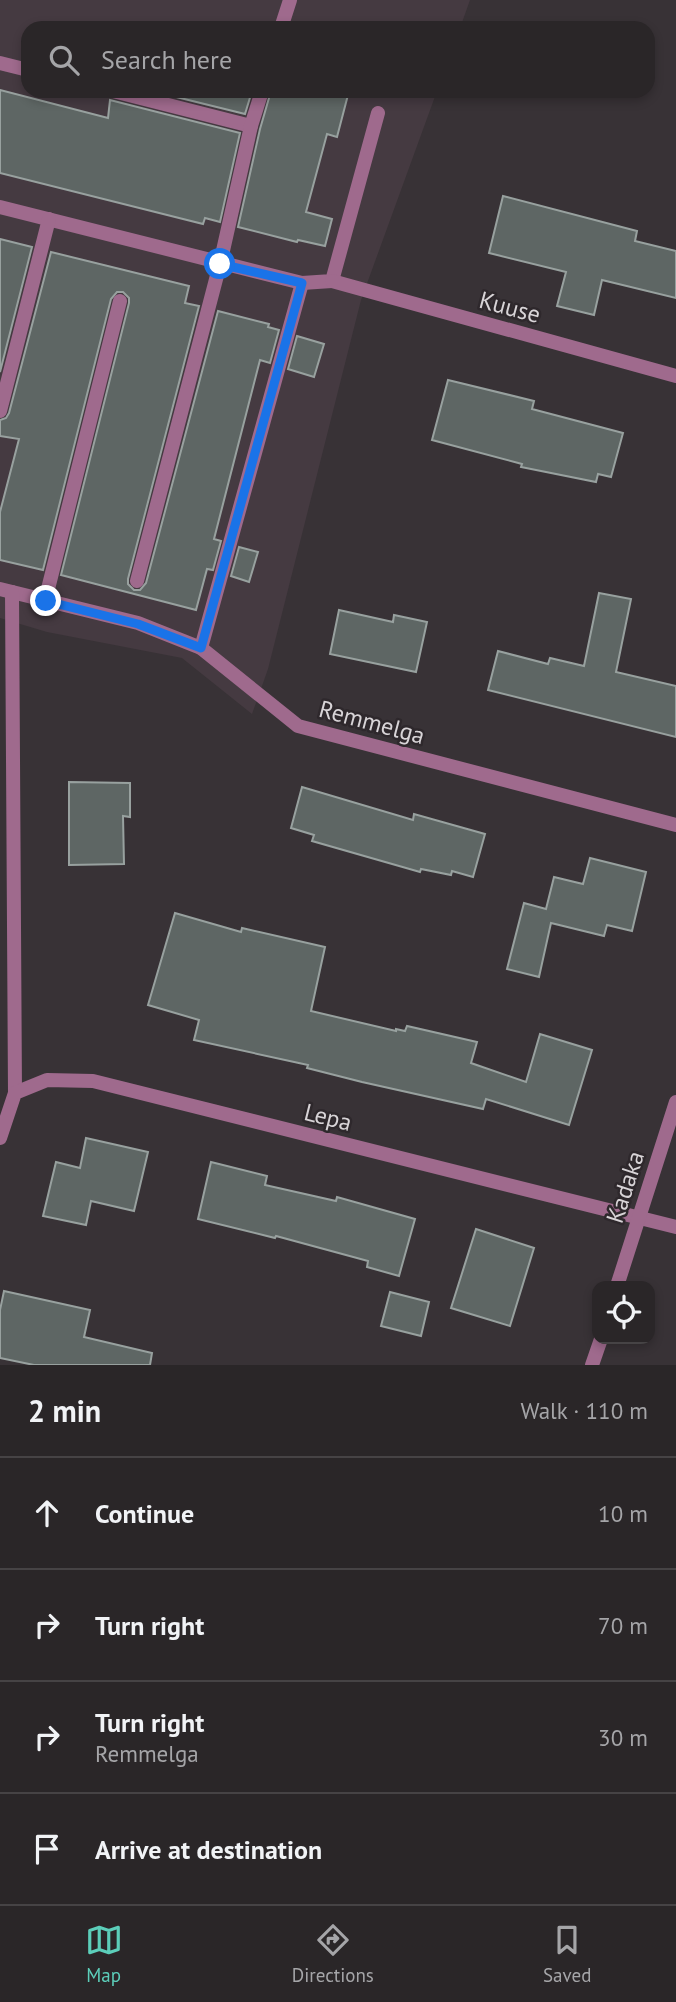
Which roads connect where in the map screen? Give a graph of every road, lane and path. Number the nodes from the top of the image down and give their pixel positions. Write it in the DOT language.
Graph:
graph roads {
  1 [pos="290,0"];
  2 [pos="283,21"];
  3 [pos="0,62"];
  4 [pos="21,68"];
  5 [pos="141,98"];
  6 [pos="260,98"];
  7 [pos="378,113"];
  8 [pos="251,126"];
  9 [pos="0,207"];
  10 [pos="49,219"];
  11 [pos="220,264"];
  12 [pos="332,281"];
  13 [pos="302,283"];
  14 [pos="120,300"];
  15 [pos="676,376"];
  16 [pos="0,411"];
  17 [pos="136,581"];
  18 [pos="6,591"];
  19 [pos="46,601"];
  20 [pos="201,648"];
  21 [pos="676,825"];
  22 [pos="15,1093"];
  23 [pos="676,1102"];
  24 [pos="0,1138"];
  25 [pos="639,1218"];
  26 [pos="676,1227"];
  27 [pos="619,1281"];
  28 [pos="599,1344"];
  29 [pos="592,1365"];
  1 -- 2 [label="street"];
  3 -- 4 [label="street"];
  5 -- 8 [label="street"];
  6 -- 8 [label="street"];
  7 -- 12 [label="street"];
  8 -- 11 [label="street"];
  9 -- 10 [label="street, Kuuse"];
  10 -- 11 [label="street, Kuuse"];
  10 -- 16 [label="street"];
  11 -- 13 [label="street, Kuuse"];
  11 -- 17 [label="street"];
  12 -- 13 [label="street, Kuuse"];
  12 -- 15 [label="street, Kuuse"];
  13 -- 20 [label="street"];
  14 -- 19 [label="street"];
  18 -- 19 [label="street, Remmelga"];
  18 -- 22 [label="street"];
  19 -- 20 [label="street, Remmelga"];
  20 -- 21 [label="street, Remmelga"];
  22 -- 24 [label="street"];
  22 -- 25 [label="street, Lepa"];
  23 -- 25 [label="street, Kadaka"];
  25 -- 26 [label="street, Lepa"];
  25 -- 27 [label="street, Kadaka"];
  28 -- 29 [label="street"];
}
